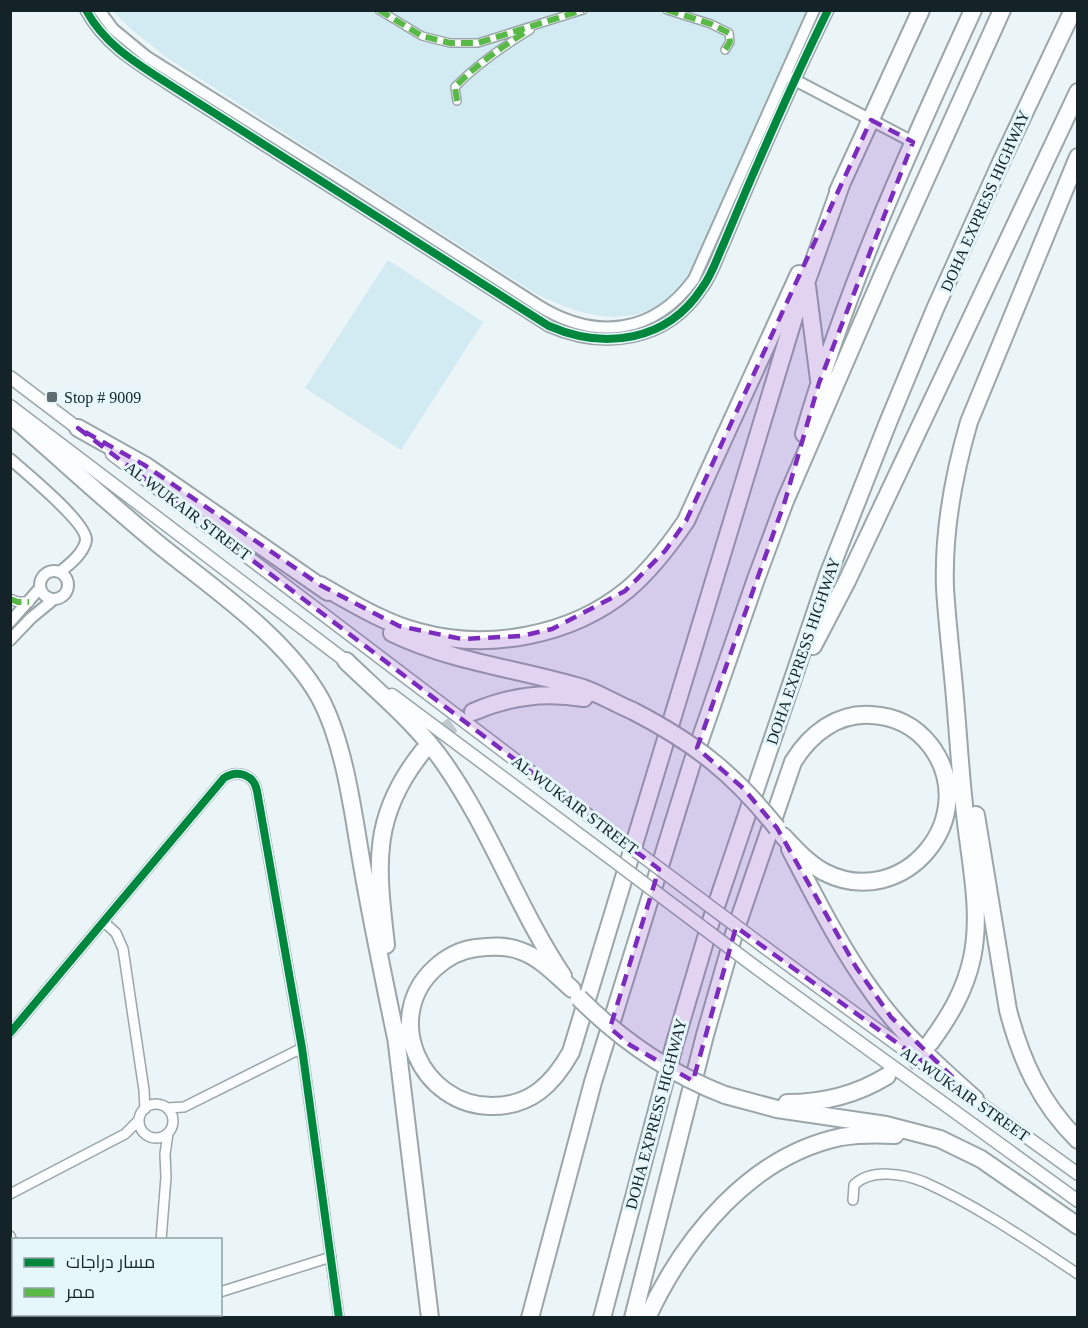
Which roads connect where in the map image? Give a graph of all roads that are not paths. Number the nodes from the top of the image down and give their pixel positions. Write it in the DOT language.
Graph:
graph roads {
  1 [pos="86,10"];
  2 [pos="99,10"];
  3 [pos="379,10"];
  4 [pos="583,10"];
  5 [pos="667,10"];
  6 [pos="814,10"];
  7 [pos="828,10"];
  8 [pos="921,10"];
  9 [pos="973,10"];
  10 [pos="1002,10"];
  11 [pos="1073,10"];
  12 [pos="538,25"];
  13 [pos="724,50"];
  14 [pos="790,77"];
  15 [pos="1077,92"];
  16 [pos="457,101"];
  17 [pos="871,120"];
  18 [pos="913,142"];
  19 [pos="1077,157"];
  20 [pos="842,182"];
  21 [pos="806,282"];
  22 [pos="10,377"];
  23 [pos="819,383"];
  24 [pos="10,406"];
  25 [pos="10,415"];
  26 [pos="78,428"];
  27 [pos="10,459"];
  28 [pos="785,501"];
  29 [pos="60,572"];
  30 [pos="320,585"];
  31 [pos="40,588"];
  32 [pos="54,599"];
  33 [pos="10,601"];
  34 [pos="28,602"];
  35 [pos="10,609"];
  36 [pos="10,622"];
  37 [pos="10,640"];
  38 [pos="346,661"];
  39 [pos="954,690"];
  40 [pos="788,695"];
  41 [pos="627,709"];
  42 [pos="472,712"];
  43 [pos="423,751"];
  44 [pos="780,832"];
  45 [pos="104,922"];
  46 [pos="576,994"];
  47 [pos="10,1033"];
  48 [pos="396,1038"];
  49 [pos="930,1043"];
  50 [pos="302,1048"];
  51 [pos="887,1077"];
  52 [pos="144,1090"];
  53 [pos="975,1100"];
  54 [pos="756,1102"];
  55 [pos="155,1104"];
  56 [pos="184,1107"];
  57 [pos="166,1108"];
  58 [pos="144,1109"];
  59 [pos="140,1120"];
  60 [pos="173,1121"];
  61 [pos="168,1133"];
  62 [pos="125,1134"];
  63 [pos="151,1136"];
  64 [pos="940,1139"];
  65 [pos="1077,1140"];
  66 [pos="165,1154"];
  67 [pos="1077,1174"];
  68 [pos="10,1194"];
  69 [pos="853,1200"];
  70 [pos="1077,1201"];
  71 [pos="1077,1226"];
  72 [pos="161,1238"];
  73 [pos="331,1257"];
  74 [pos="1077,1274"];
  75 [pos="222,1291"];
  76 [pos="139,1316"];
  77 [pos="157,1316"];
  78 [pos="339,1317"];
  79 [pos="430,1317"];
  80 [pos="530,1317"];
  81 [pos="602,1317"];
  82 [pos="633,1317"];
  83 [pos="647,1317"];
  1 -- 14 [label="street"];
  2 -- 14 [label="street"];
  3 -- 12 [label="street"];
  4 -- 12 [label="street"];
  5 -- 13 [label="street"];
  6 -- 14 [label="street"];
  7 -- 14 [label="street"];
  8 -- 17 [label="highway"];
  9 -- 18 [label="highway"];
  10 -- 28 [label="highway"];
  11 -- 40 [label="highway, DOHA EXPRESS HIGHWAY"];
  12 -- 16 [label="street"];
  14 -- 17 [label="street"];
  15 -- 40 [label="highway"];
  17 -- 18 [label="street"];
  17 -- 20 [label="highway"];
  18 -- 23 [label="highway"];
  19 -- 39 [label="highway"];
  20 -- 21 [label="highway"];
  20 -- 30 [label="highway"];
  21 -- 23 [label="highway"];
  21 -- 46 [label="highway"];
  22 -- 26 [label="main road, AL WUKAIR STREET"];
  23 -- 28 [label="highway"];
  24 -- 38 [label="main road, AL WUKAIR STREET"];
  25 -- 48 [label="highway"];
  26 -- 30 [label="highway"];
  26 -- 53 [label="main road, AL WUKAIR STREET, bridge"];
  27 -- 29 [label="street"];
  28 -- 80 [label="highway"];
  29 -- 31 [label="street"];
  29 -- 32 [label="street"];
  30 -- 41 [label="highway"];
  31 -- 32 [label="street"];
  31 -- 34 [label="street"];
  32 -- 37 [label="street"];
  33 -- 34 [label="street"];
  33 -- 35 [label="street"];
  34 -- 36 [label="street"];
  38 -- 46 [label="highway"];
  38 -- 70 [label="main road, AL WUKAIR STREET, bridge"];
  39 -- 49 [label="highway"];
  39 -- 65 [label="highway"];
  40 -- 81 [label="highway, DOHA EXPRESS HIGHWAY"];
  41 -- 42 [label="highway"];
  41 -- 44 [label="highway, bridge"];
  43 -- 48 [label="highway"];
  44 -- 53 [label="highway"];
  44 -- 82 [label="highway"];
  45 -- 47 [label="street"];
  45 -- 50 [label="street"];
  45 -- 52 [label="street"];
  46 -- 54 [label="highway, bridge"];
  48 -- 79 [label="highway"];
  50 -- 56 [label="street"];
  50 -- 73 [label="street"];
  51 -- 54 [label="highway"];
  52 -- 55 [label="street"];
  52 -- 58 [label="street"];
  53 -- 67 [label="main road, AL WUKAIR STREET"];
  54 -- 64 [label="highway"];
  55 -- 57 [label="street"];
  55 -- 58 [label="street"];
  56 -- 57 [label="street"];
  56 -- 60 [label="street"];
  57 -- 60 [label="street"];
  58 -- 59 [label="street"];
  59 -- 62 [label="street"];
  59 -- 63 [label="street"];
  60 -- 61 [label="street"];
  61 -- 63 [label="street"];
  61 -- 66 [label="street"];
  62 -- 63 [label="street"];
  62 -- 68 [label="street"];
  63 -- 66 [label="street"];
  64 -- 71 [label="highway"];
  64 -- 83 [label="highway"];
  66 -- 72 [label="street"];
  69 -- 74 [label="street"];
  73 -- 75 [label="street"];
  73 -- 78 [label="street"];
  76 -- 77 [label="street"];
}
